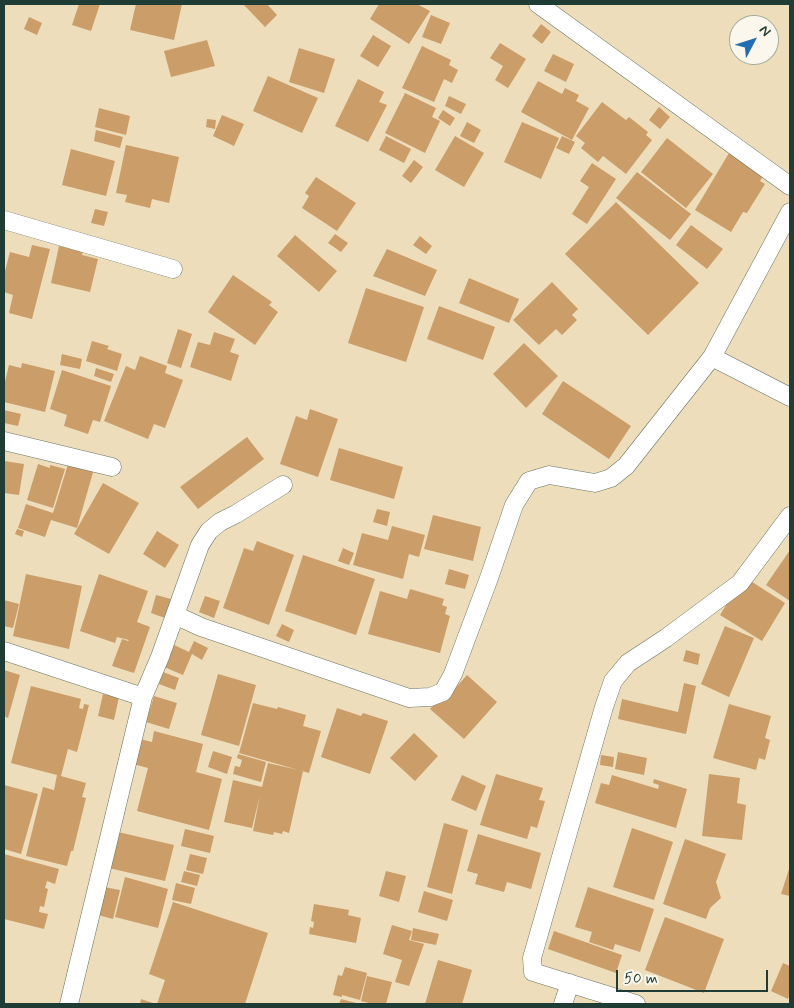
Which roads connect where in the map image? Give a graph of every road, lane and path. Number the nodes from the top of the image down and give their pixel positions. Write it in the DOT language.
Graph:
graph roads {
  1 [pos="538,4"];
  2 [pos="790,186"];
  3 [pos="790,212"];
  4 [pos="4,220"];
  5 [pos="173,269"];
  6 [pos="712,357"];
  7 [pos="790,397"];
  8 [pos="4,441"];
  9 [pos="112,467"];
  10 [pos="283,485"];
  11 [pos="790,516"];
  12 [pos="175,615"];
  13 [pos="4,652"];
  14 [pos="143,697"];
  15 [pos="570,983"];
  16 [pos="68,1004"];
  17 [pos="563,1004"];
  18 [pos="636,1004"];
  1 -- 2 [label="street"];
  3 -- 6 [label="street"];
  4 -- 5 [label="street"];
  6 -- 7 [label="street"];
  6 -- 12 [label="street"];
  8 -- 9 [label="street"];
  10 -- 12 [label="street"];
  11 -- 15 [label="street"];
  12 -- 14 [label="street"];
  13 -- 14 [label="street"];
  14 -- 16 [label="street"];
  15 -- 17 [label="street"];
  15 -- 18 [label="street"];
}
